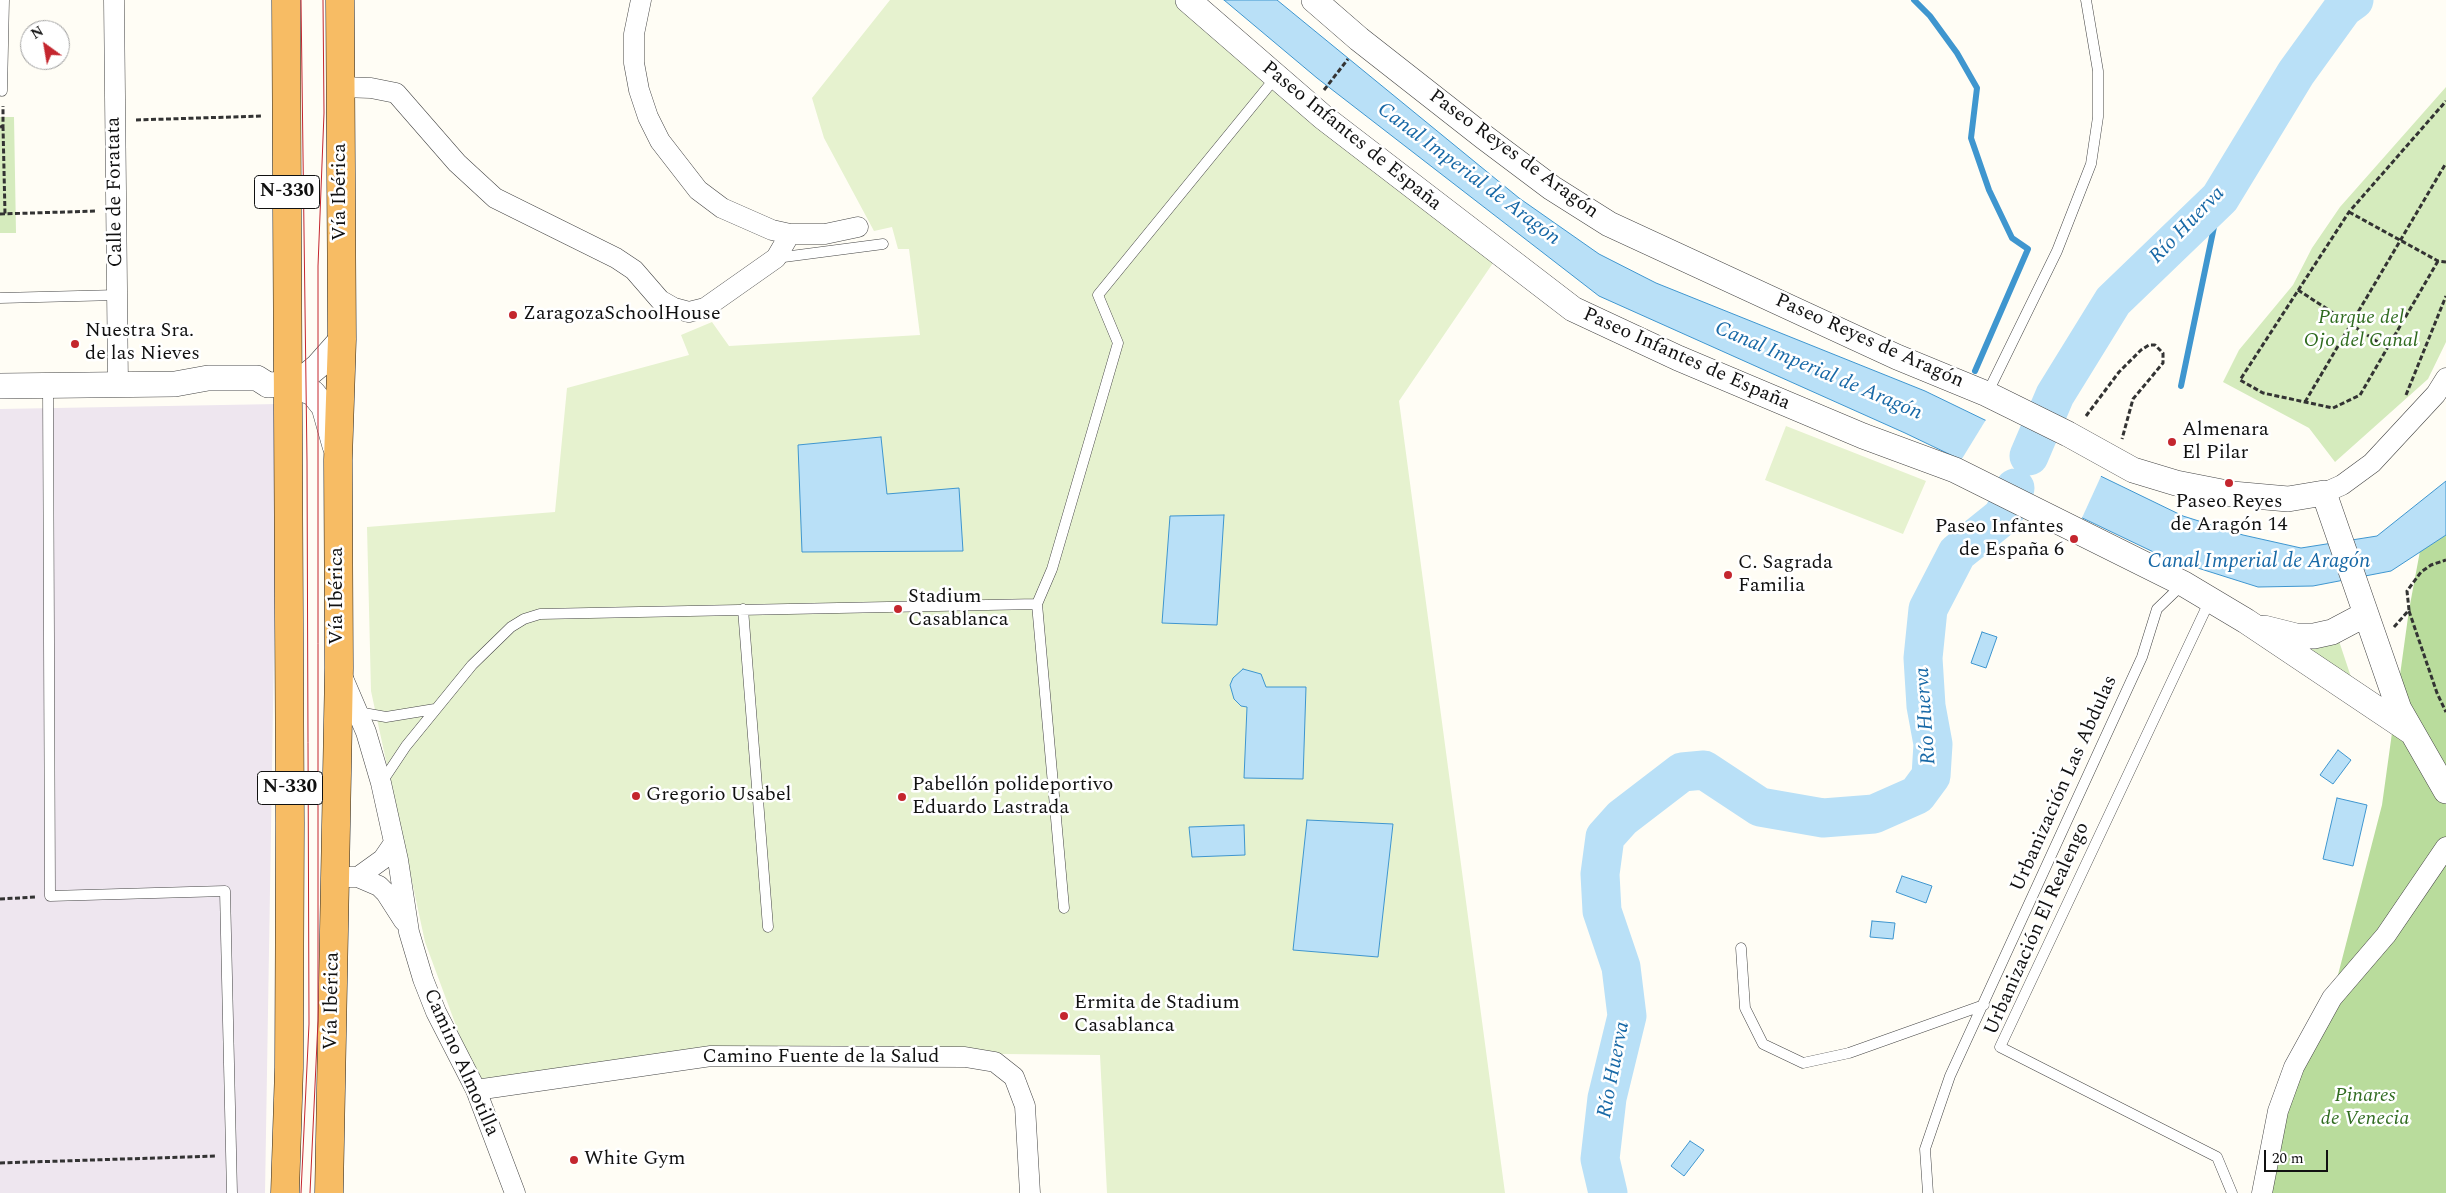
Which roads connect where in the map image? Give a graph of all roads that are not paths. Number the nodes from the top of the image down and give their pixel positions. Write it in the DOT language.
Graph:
graph roads {
  1 [pos="4,0"];
  2 [pos="114,0"];
  3 [pos="286,0"];
  4 [pos="340,0"];
  5 [pos="641,0"];
  6 [pos="1188,0"];
  7 [pos="1314,0"];
  8 [pos="2086,0"];
  9 [pos="1276,77"];
  10 [pos="341,87"];
  11 [pos="2,91"];
  12 [pos="858,227"];
  13 [pos="790,234"];
  14 [pos="884,244"];
  15 [pos="776,258"];
  16 [pos="118,295"];
  17 [pos="0,298"];
  18 [pos="342,339"];
  19 [pos="2446,378"];
  20 [pos="118,384"];
  21 [pos="279,384"];
  22 [pos="0,386"];
  23 [pos="48,386"];
  24 [pos="1989,398"];
  25 [pos="338,460"];
  26 [pos="2324,493"];
  27 [pos="2184,584"];
  28 [pos="2210,599"];
  29 [pos="2362,603"];
  30 [pos="1037,604"];
  31 [pos="744,609"];
  32 [pos="2246,621"];
  33 [pos="339,668"];
  34 [pos="435,708"];
  35 [pos="358,712"];
  36 [pos="2410,731"];
  37 [pos="381,783"];
  38 [pos="2446,791"];
  39 [pos="394,843"];
  40 [pos="2446,847"];
  41 [pos="347,877"];
  42 [pos="1064,908"];
  43 [pos="768,927"];
  44 [pos="409,932"];
  45 [pos="1741,948"];
  46 [pos="1984,1005"];
  47 [pos="476,1090"];
  48 [pos="232,1193"];
  49 [pos="285,1193"];
  50 [pos="329,1193"];
  51 [pos="515,1193"];
  52 [pos="1030,1193"];
  53 [pos="1928,1193"];
  54 [pos="2232,1193"];
  55 [pos="2262,1193"];
  1 -- 11 [label="lane"];
  2 -- 16 [label="street, Calle de Foratata"];
  3 -- 21 [label="highway, N-330"];
  4 -- 10 [label="highway, Vía Ibérica / N-330"];
  5 -- 13 [label="street"];
  6 -- 9 [label="street, Paseo Infantes de España"];
  7 -- 24 [label="street, Paseo Reyes de Aragón"];
  8 -- 24 [label="lane"];
  9 -- 27 [label="street, Paseo Infantes de España"];
  9 -- 30 [label="lane"];
  10 -- 15 [label="street"];
  10 -- 18 [label="highway, Vía Ibérica / N-330"];
  12 -- 13 [label="street"];
  13 -- 15 [label="street"];
  14 -- 15 [label="lane"];
  16 -- 17 [label="lane"];
  16 -- 20 [label="street, Calle de Foratata"];
  18 -- 21 [label="street"];
  18 -- 25 [label="highway, Vía Ibérica / N-330"];
  19 -- 26 [label="street, Paseo Reyes de Aragón"];
  20 -- 21 [label="street"];
  20 -- 23 [label="street"];
  21 -- 25 [label="street"];
  21 -- 49 [label="highway, N-330"];
  22 -- 23 [label="street"];
  23 -- 48 [label="lane"];
  24 -- 26 [label="street, Paseo Reyes de Aragón"];
  25 -- 33 [label="highway, Vía Ibérica / N-330"];
  26 -- 29 [label="street, Paseo Infantes de España"];
  27 -- 28 [label="street, Paseo Infantes de España"];
  27 -- 46 [label="lane, Urbanización Las Abdulas"];
  28 -- 32 [label="street, Paseo Infantes de España"];
  28 -- 54 [label="lane, Urbanización El Realengo"];
  29 -- 32 [label="street, Paseo Infantes de España"];
  29 -- 36 [label="street, Paseo Infantes de España"];
  30 -- 31 [label="lane"];
  30 -- 42 [label="lane"];
  31 -- 34 [label="lane"];
  31 -- 43 [label="lane"];
  32 -- 36 [label="street, Paseo Infantes de España"];
  33 -- 35 [label="street, Camino Almotilla"];
  33 -- 41 [label="highway, Vía Ibérica / N-330"];
  34 -- 35 [label="lane"];
  34 -- 37 [label="lane"];
  35 -- 37 [label="street, Camino Almotilla"];
  36 -- 38 [label="street, Paseo Infantes de España"];
  37 -- 39 [label="street, Camino Almotilla"];
  39 -- 41 [label="street"];
  39 -- 44 [label="street, Camino Almotilla"];
  40 -- 55 [label="street"];
  41 -- 44 [label="street, Camino Almotilla"];
  41 -- 50 [label="highway, Vía Ibérica / N-330"];
  44 -- 47 [label="street, Camino Almotilla"];
  45 -- 46 [label="lane"];
  46 -- 53 [label="lane, Urbanización Las Abdulas"];
  47 -- 51 [label="street, Camino Almotilla"];
  47 -- 52 [label="street, Camino Fuente de la Salud"];
}
